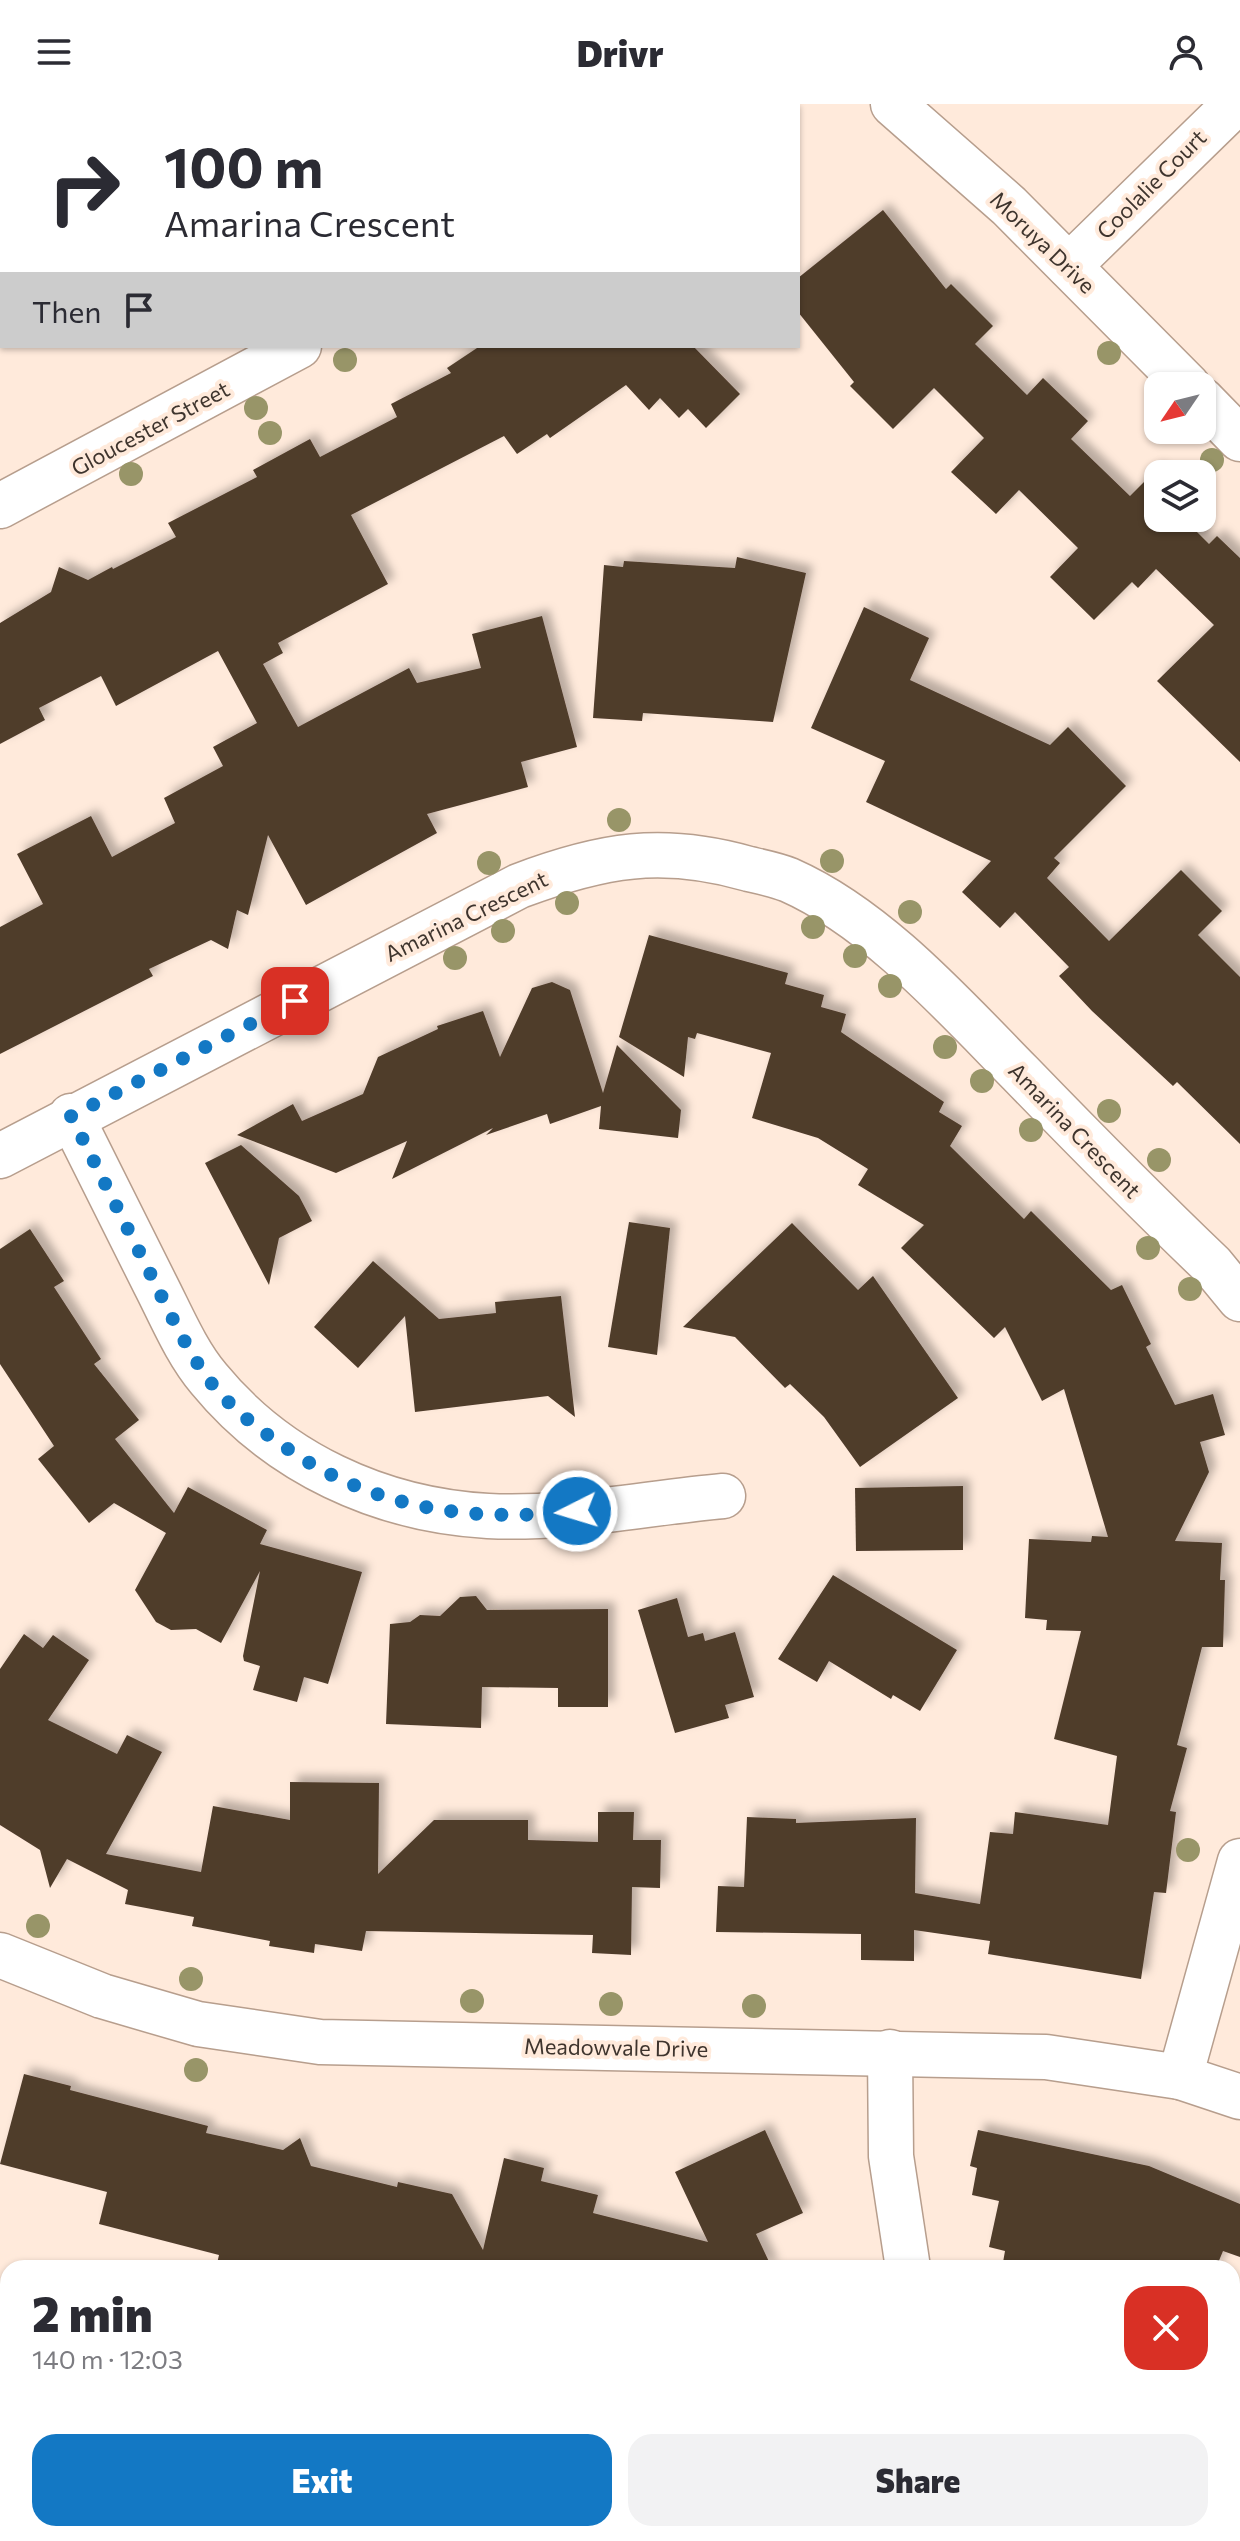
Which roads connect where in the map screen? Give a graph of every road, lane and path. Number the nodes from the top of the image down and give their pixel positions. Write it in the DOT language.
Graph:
graph roads {
  1 [pos="893,104"];
  2 [pos="1235,104"];
  3 [pos="1069,266"];
  4 [pos="295,348"];
  5 [pos="1174,372"];
  6 [pos="1216,414"];
  7 [pos="1240,439"];
  8 [pos="0,506"];
  9 [pos="71,1116"];
  10 [pos="0,1156"];
  11 [pos="1240,1299"];
  12 [pos="723,1496"];
  13 [pos="1240,1861"];
  14 [pos="0,1955"];
  15 [pos="890,2052"];
  16 [pos="1180,2077"];
  17 [pos="1240,2097"];
  18 [pos="907,2260"];
  1 -- 3 [label="street, Moruya Drive"];
  2 -- 3 [label="street, Coolalie Court"];
  3 -- 5 [label="street, Moruya Drive"];
  4 -- 8 [label="street, Gloucester Street"];
  6 -- 7 [label="street"];
  9 -- 10 [label="street, Amarina Crescent"];
  9 -- 11 [label="street, Amarina Crescent"];
  9 -- 12 [label="street"];
  13 -- 16 [label="street"];
  14 -- 15 [label="street, Meadowvale Drive"];
  15 -- 16 [label="street, Meadowvale Drive"];
  15 -- 18 [label="street"];
  16 -- 17 [label="street, Meadowvale Drive"];
}
